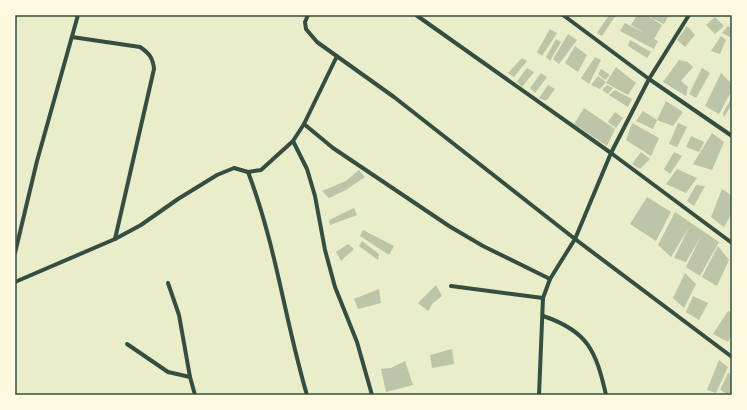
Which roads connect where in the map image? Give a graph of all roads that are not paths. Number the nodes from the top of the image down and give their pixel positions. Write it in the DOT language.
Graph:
graph roads {
  1 [pos="78,15"];
  2 [pos="308,15"];
  3 [pos="416,15"];
  4 [pos="563,15"];
  5 [pos="689,15"];
  6 [pos="72,37"];
  7 [pos="337,56"];
  8 [pos="649,79"];
  9 [pos="304,124"];
  10 [pos="732,136"];
  11 [pos="293,141"];
  12 [pos="611,154"];
  13 [pos="248,172"];
  14 [pos="115,239"];
  15 [pos="575,239"];
  16 [pos="732,243"];
  17 [pos="15,253"];
  18 [pos="550,278"];
  19 [pos="15,282"];
  20 [pos="168,282"];
  21 [pos="451,286"];
  22 [pos="543,298"];
  23 [pos="543,316"];
  24 [pos="127,344"];
  25 [pos="732,357"];
  26 [pos="190,377"];
  27 [pos="195,395"];
  28 [pos="307,395"];
  29 [pos="372,395"];
  30 [pos="539,395"];
  31 [pos="606,395"];
  1 -- 6 [label="street"];
  2 -- 7 [label="street"];
  3 -- 12 [label="street"];
  4 -- 8 [label="street"];
  5 -- 8 [label="street"];
  6 -- 14 [label="street"];
  6 -- 17 [label="street"];
  7 -- 9 [label="street"];
  7 -- 15 [label="street"];
  8 -- 10 [label="street"];
  8 -- 12 [label="street"];
  9 -- 11 [label="street"];
  9 -- 18 [label="street"];
  11 -- 13 [label="street"];
  11 -- 29 [label="street"];
  12 -- 15 [label="street"];
  12 -- 16 [label="street"];
  13 -- 14 [label="street"];
  13 -- 28 [label="street"];
  14 -- 19 [label="street"];
  15 -- 18 [label="street"];
  15 -- 25 [label="street"];
  18 -- 22 [label="street"];
  20 -- 26 [label="street"];
  21 -- 22 [label="street"];
  22 -- 23 [label="street"];
  23 -- 30 [label="street"];
  23 -- 31 [label="street"];
  24 -- 26 [label="street"];
  26 -- 27 [label="street"];
}
